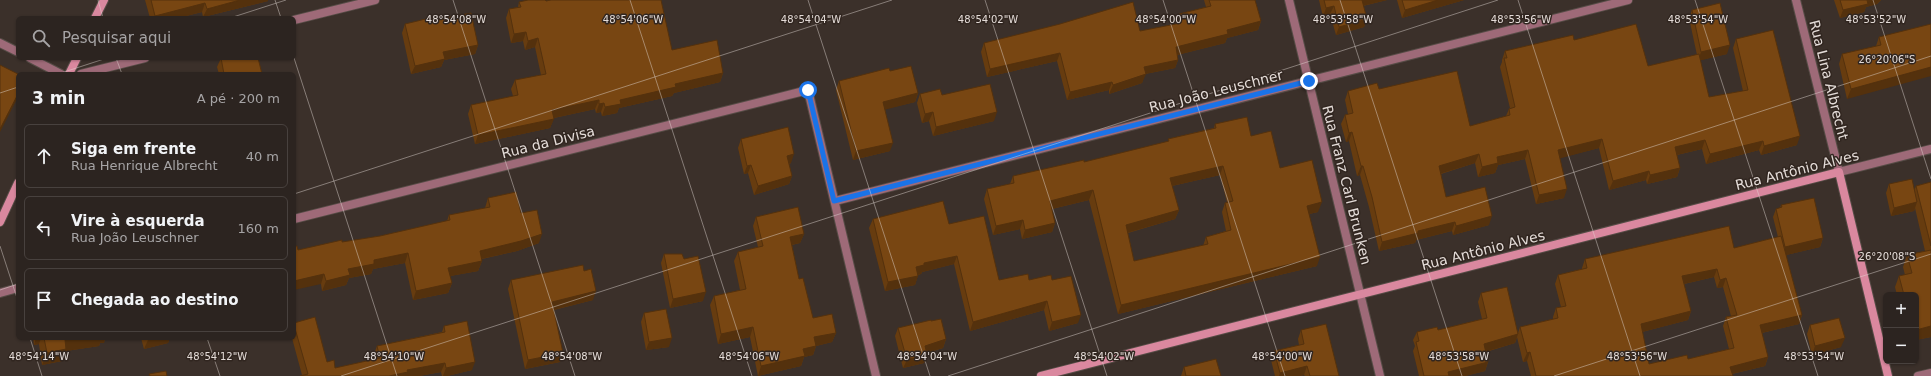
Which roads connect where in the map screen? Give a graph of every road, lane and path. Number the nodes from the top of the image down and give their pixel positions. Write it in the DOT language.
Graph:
graph roads {
  1 [pos="104,0"];
  2 [pos="375,0"];
  3 [pos="1289,0"];
  4 [pos="1628,0"];
  5 [pos="1796,0"];
  6 [pos="96,16"];
  7 [pos="296,20"];
  8 [pos="0,43"];
  9 [pos="16,51"];
  10 [pos="34,60"];
  11 [pos="76,60"];
  12 [pos="137,60"];
  13 [pos="57,72"];
  14 [pos="70,72"];
  15 [pos="90,72"];
  16 [pos="1309,81"];
  17 [pos="1931,149"];
  18 [pos="1839,172"];
  19 [pos="16,187"];
  20 [pos="834,201"];
  21 [pos="296,218"];
  22 [pos="0,222"];
  23 [pos="16,289"];
  24 [pos="0,293"];
  25 [pos="1360,294"];
  26 [pos="1931,373"];
  27 [pos="876,376"];
  28 [pos="1041,376"];
  29 [pos="1380,376"];
  30 [pos="1888,376"];
  31 [pos="1918,376"];
  1 -- 6 [label="street"];
  2 -- 7 [label="street"];
  3 -- 16 [label="street, Rua Franz Carl Brunken"];
  4 -- 16 [label="street, Rua João Leuschner"];
  5 -- 18 [label="street, Rua Lina Albrecht"];
  8 -- 9 [label="street"];
  10 -- 13 [label="street"];
  11 -- 14 [label="street"];
  12 -- 15 [label="street"];
  16 -- 20 [label="street, Rua João Leuschner"];
  16 -- 25 [label="street, Rua Franz Carl Brunken"];
  17 -- 18 [label="street, Rua Antônio Alves"];
  18 -- 25 [label="street, Rua Antônio Alves"];
  18 -- 30 [label="street, Rua Lina Albrecht"];
  19 -- 22 [label="street"];
  20 -- 21 [label="street, Rua da Divisa"];
  20 -- 27 [label="street"];
  23 -- 24 [label="street"];
  25 -- 28 [label="street, Rua Antônio Alves"];
  25 -- 29 [label="street, Rua Franz Carl Brunken"];
  26 -- 31 [label="street"];
}
